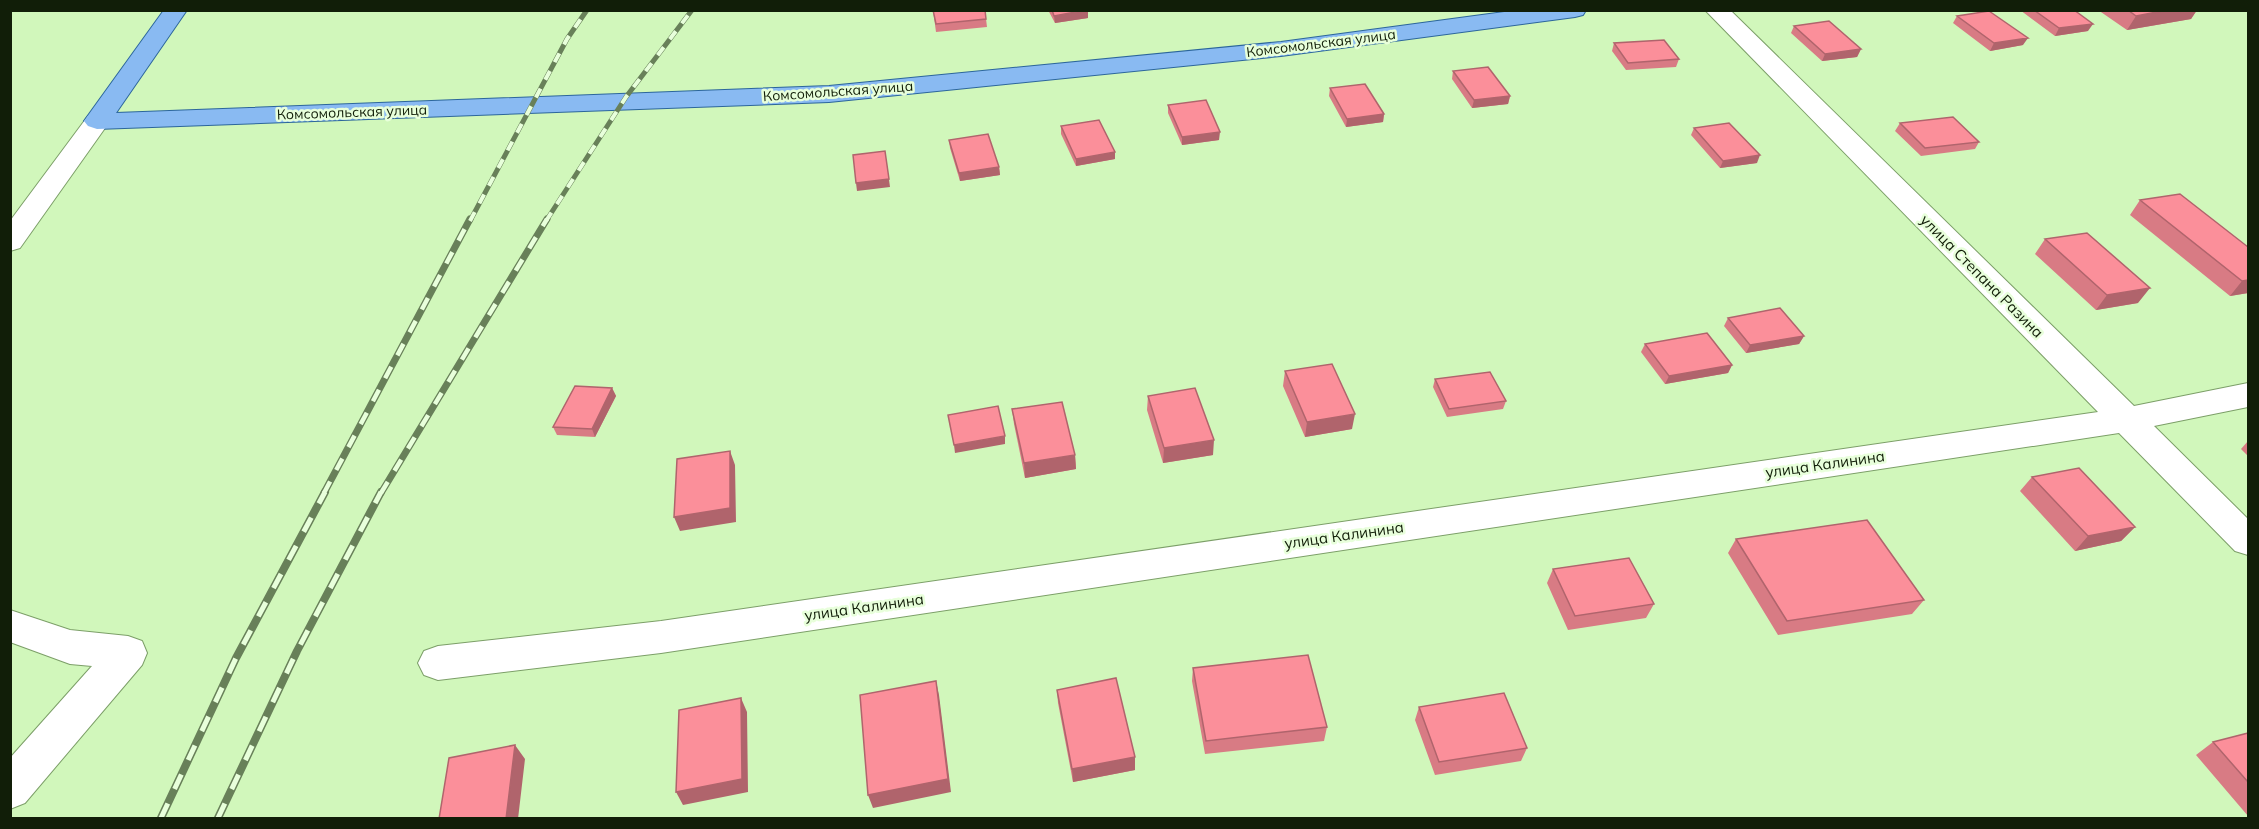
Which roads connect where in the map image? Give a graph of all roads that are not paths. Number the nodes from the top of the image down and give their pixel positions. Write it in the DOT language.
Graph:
graph roads {
  1 [pos="176,10"];
  2 [pos="1575,10"];
  3 [pos="1716,10"];
  4 [pos="97,121"];
  5 [pos="10,242"];
  6 [pos="2248,395"];
  7 [pos="2125,420"];
  8 [pos="2248,541"];
  9 [pos="10,626"];
  10 [pos="438,663"];
  11 [pos="10,789"];
  1 -- 4 [label="main road"];
  2 -- 4 [label="main road, Комсомольская улица"];
  3 -- 7 [label="street, улица Степана Разина"];
  4 -- 5 [label="street"];
  6 -- 7 [label="street, улица Калинина"];
  7 -- 8 [label="street, улица Степана Разина"];
  7 -- 10 [label="street, улица Калинина"];
  9 -- 11 [label="street"];
}
